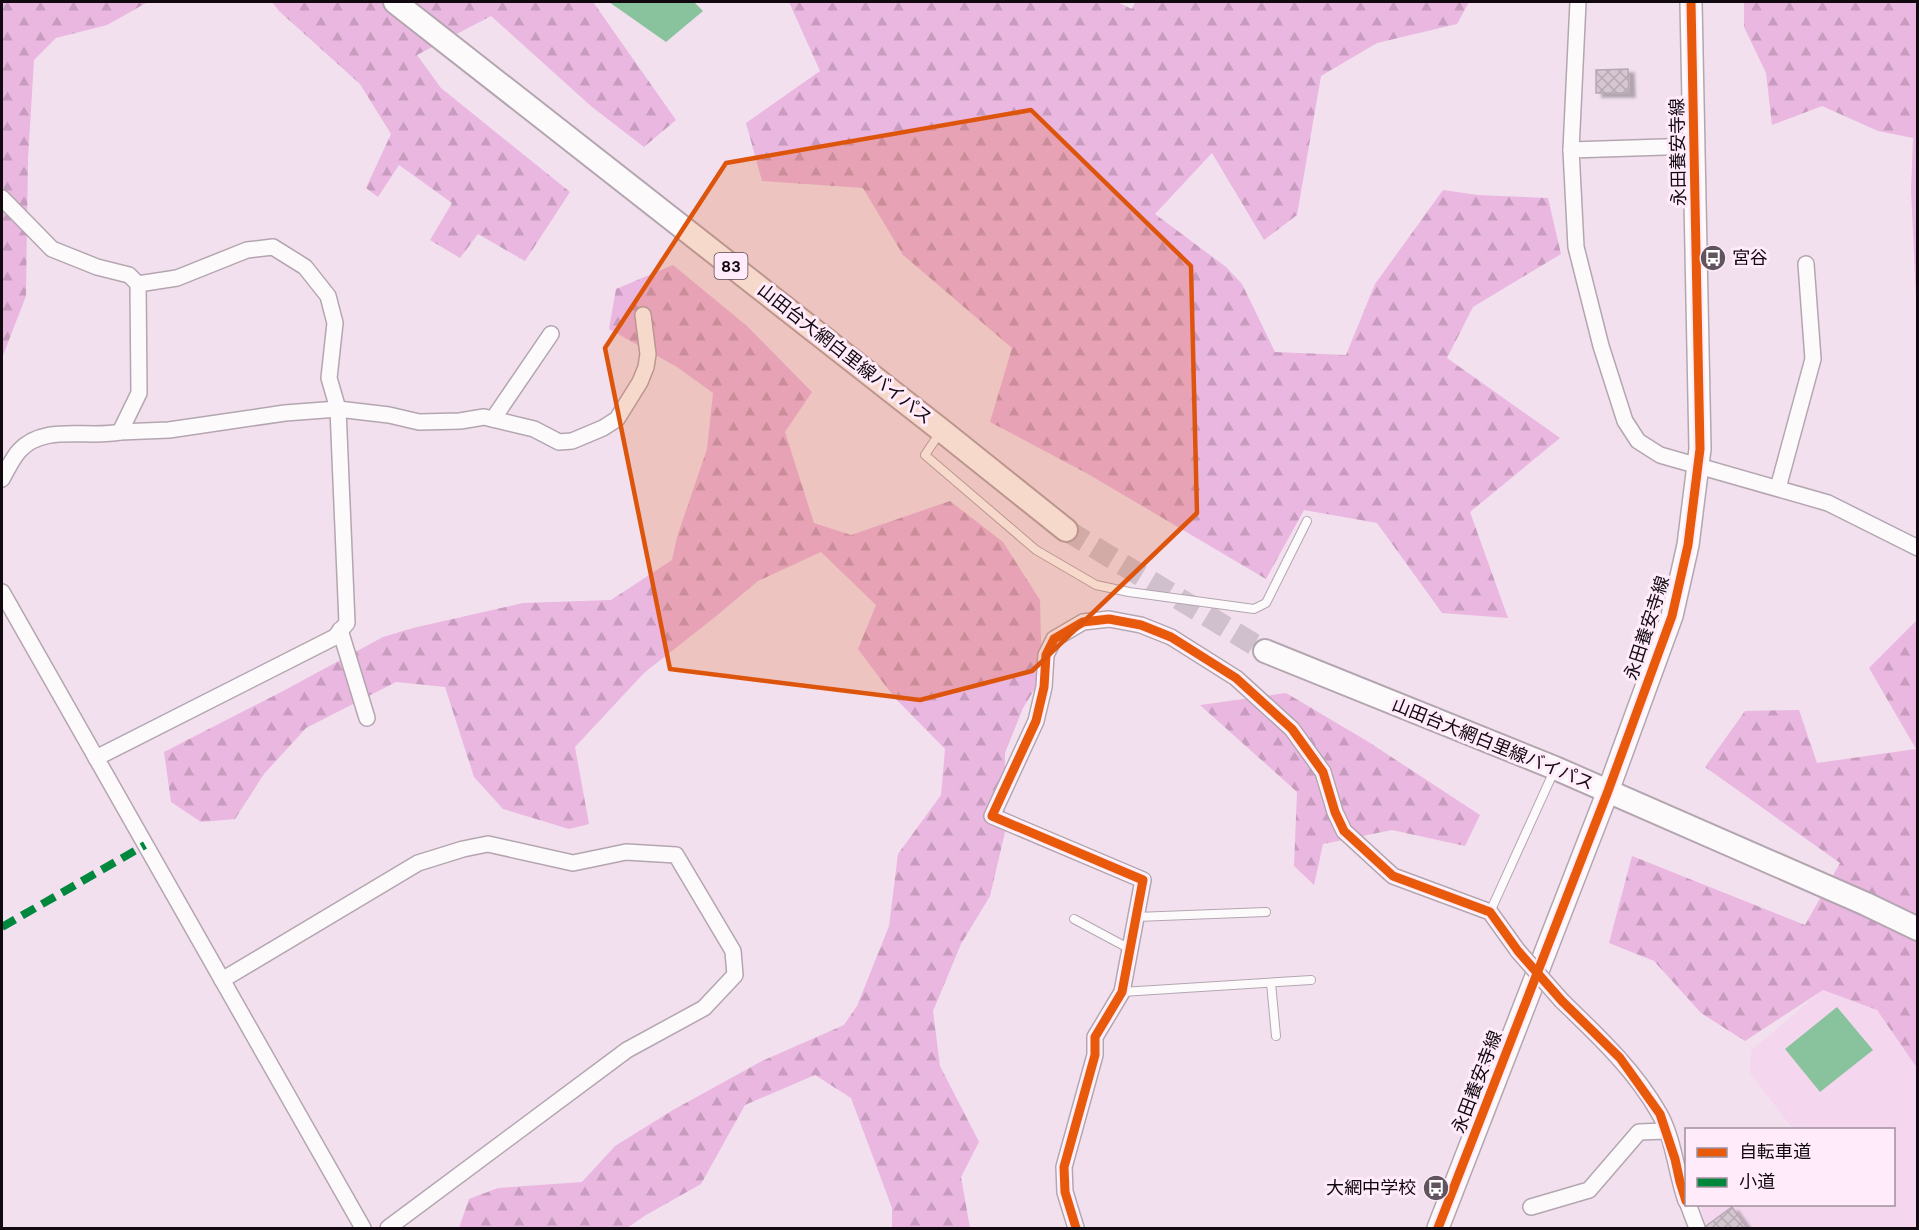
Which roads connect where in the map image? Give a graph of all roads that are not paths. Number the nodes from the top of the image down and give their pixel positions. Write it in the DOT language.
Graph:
graph roads {
  1 [pos="395,2"];
  2 [pos="1578,2"];
  3 [pos="1691,2"];
  4 [pos="1695,146"];
  5 [pos="1571,150"];
  6 [pos="2,198"];
  7 [pos="1806,264"];
  8 [pos="138,284"];
  9 [pos="643,315"];
  10 [pos="551,334"];
  11 [pos="338,409"];
  12 [pos="493,419"];
  13 [pos="941,430"];
  14 [pos="120,432"];
  15 [pos="1699,466"];
  16 [pos="2,479"];
  17 [pos="1778,488"];
  18 [pos="1307,521"];
  19 [pos="1066,530"];
  20 [pos="1917,548"];
  21 [pos="2,592"];
  22 [pos="340,630"];
  23 [pos="1264,651"];
  24 [pos="367,718"];
  25 [pos="96,758"];
  26 [pos="1556,768"];
  27 [pos="1608,791"];
  28 [pos="1266,912"];
  29 [pos="1490,912"];
  30 [pos="1136,917"];
  31 [pos="1074,919"];
  32 [pos="1917,929"];
  33 [pos="1130,949"];
  34 [pos="222,980"];
  35 [pos="1311,980"];
  36 [pos="1271,983"];
  37 [pos="1122,992"];
  38 [pos="1276,1036"];
  39 [pos="1666,1131"];
  40 [pos="1685,1196"];
  41 [pos="1688,1206"];
  42 [pos="1531,1207"];
  43 [pos="363,1228"];
  44 [pos="388,1228"];
  45 [pos="1076,1228"];
  46 [pos="1438,1228"];
  47 [pos="1697,1228"];
  1 -- 13 [label="main road, 山田台大網白里線バイパス / 83"];
  2 -- 5 [label="street"];
  3 -- 4 [label="street, 永田養安寺線"];
  4 -- 5 [label="street"];
  4 -- 15 [label="street, 永田養安寺線"];
  5 -- 15 [label="street"];
  6 -- 8 [label="street"];
  7 -- 17 [label="street"];
  8 -- 11 [label="street"];
  8 -- 14 [label="street"];
  9 -- 12 [label="street"];
  10 -- 12 [label="street"];
  11 -- 12 [label="street"];
  11 -- 14 [label="street"];
  11 -- 22 [label="street"];
  13 -- 18 [label="lane"];
  13 -- 19 [label="main road, 山田台大網白里線バイパス / 83"];
  14 -- 16 [label="street"];
  15 -- 17 [label="street"];
  15 -- 27 [label="street, 永田養安寺線"];
  17 -- 20 [label="street"];
  21 -- 25 [label="street"];
  22 -- 24 [label="street"];
  22 -- 25 [label="street"];
  23 -- 26 [label="main road, 山田台大網白里線バイパス"];
  25 -- 34 [label="street"];
  26 -- 27 [label="main road, 山田台大網白里線バイパス"];
  26 -- 29 [label="lane"];
  27 -- 32 [label="main road, 山田台大網白里線バイパス"];
  27 -- 46 [label="street, 永田養安寺線"];
  28 -- 30 [label="lane"];
  29 -- 30 [label="street"];
  29 -- 39 [label="street, bridge"];
  30 -- 33 [label="street"];
  31 -- 33 [label="lane"];
  33 -- 37 [label="street"];
  34 -- 43 [label="street"];
  34 -- 44 [label="street"];
  35 -- 36 [label="lane"];
  36 -- 37 [label="lane"];
  36 -- 38 [label="lane"];
  37 -- 45 [label="street"];
  39 -- 40 [label="street"];
  39 -- 42 [label="street"];
  41 -- 47 [label="street"];
}
